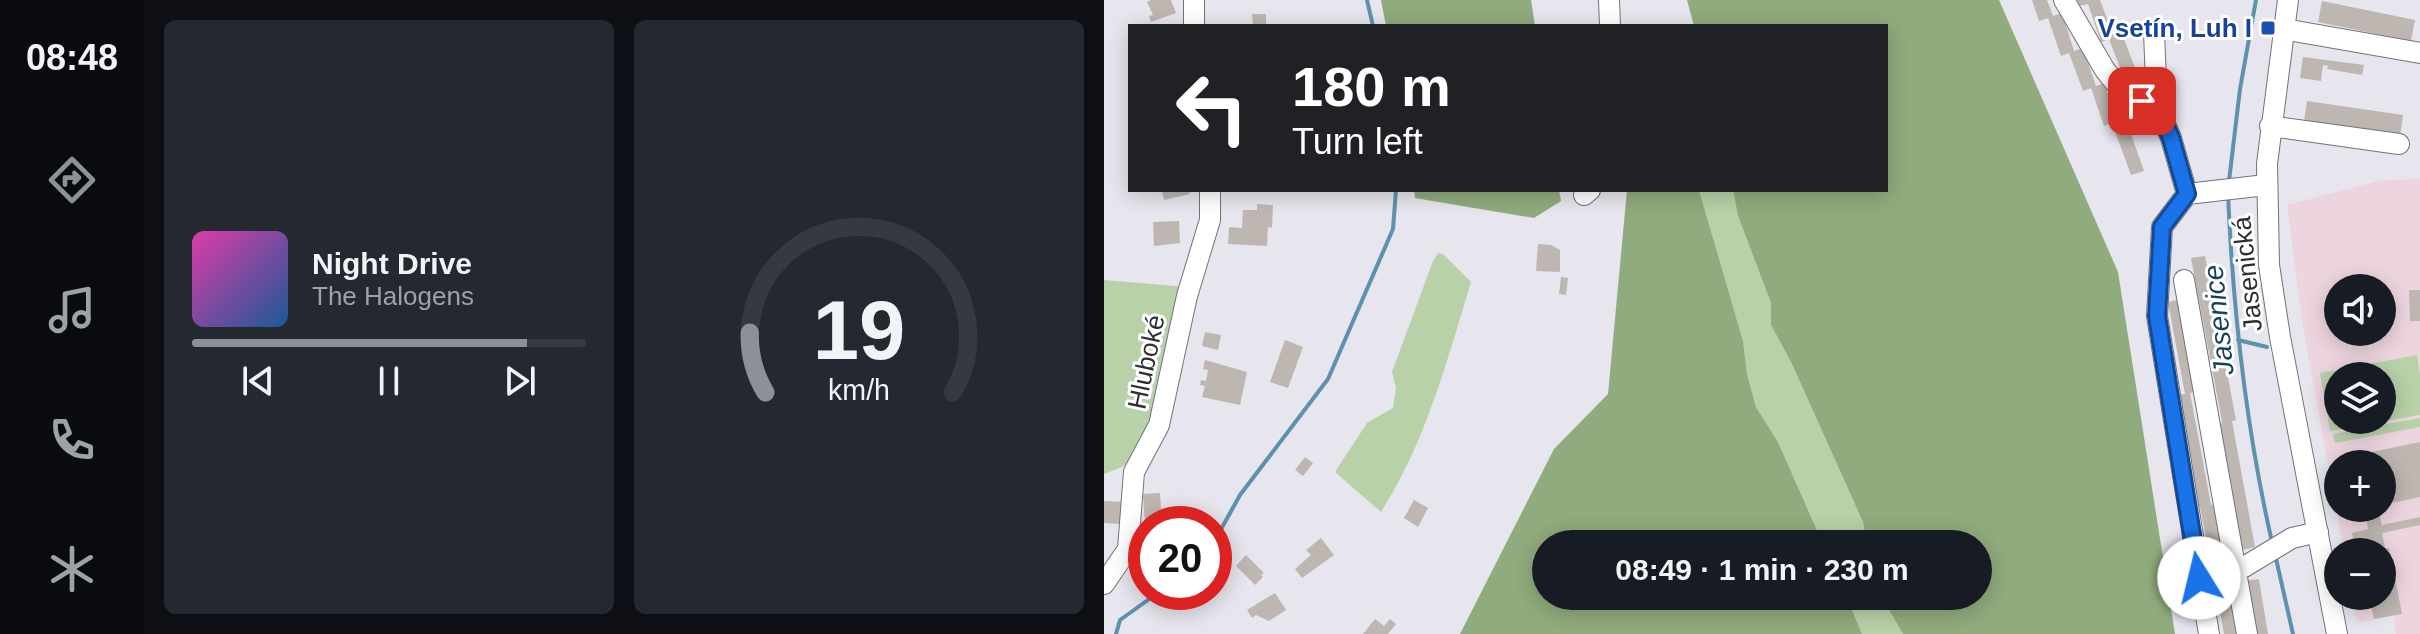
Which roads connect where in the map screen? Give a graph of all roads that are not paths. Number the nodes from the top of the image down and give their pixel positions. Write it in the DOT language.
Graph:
graph roads {
  1 [pos="1194,0"];
  2 [pos="1609,0"];
  3 [pos="2064,0"];
  4 [pos="2288,0"];
  5 [pos="1194,24"];
  6 [pos="1610,24"];
  7 [pos="2283,29"];
  8 [pos="2154,32"];
  9 [pos="2420,53"];
  10 [pos="2157,106"];
  11 [pos="2270,126"];
  12 [pos="2399,144"];
  13 [pos="2266,185"];
  14 [pos="1210,192"];
  15 [pos="2187,194"];
  16 [pos="2184,280"];
  17 [pos="2318,532"];
  18 [pos="2236,570"];
  19 [pos="2199,578"];
  20 [pos="1104,584"];
  21 [pos="2209,634"];
  22 [pos="2247,634"];
  23 [pos="2337,634"];
  1 -- 5 [label="street"];
  2 -- 6 [label="street"];
  3 -- 10 [label="street"];
  4 -- 7 [label="street, Jasenická"];
  7 -- 9 [label="street"];
  7 -- 11 [label="street, Jasenická"];
  8 -- 10 [label="street"];
  10 -- 15 [label="street"];
  11 -- 12 [label="street"];
  11 -- 13 [label="street, Jasenická"];
  13 -- 15 [label="street"];
  13 -- 17 [label="street, Jasenická"];
  14 -- 20 [label="street, Hluboké"];
  15 -- 19 [label="street"];
  16 -- 18 [label="street"];
  17 -- 18 [label="street"];
  17 -- 23 [label="street, Jasenická"];
  18 -- 19 [label="street"];
  18 -- 22 [label="street"];
  19 -- 21 [label="street"];
}
